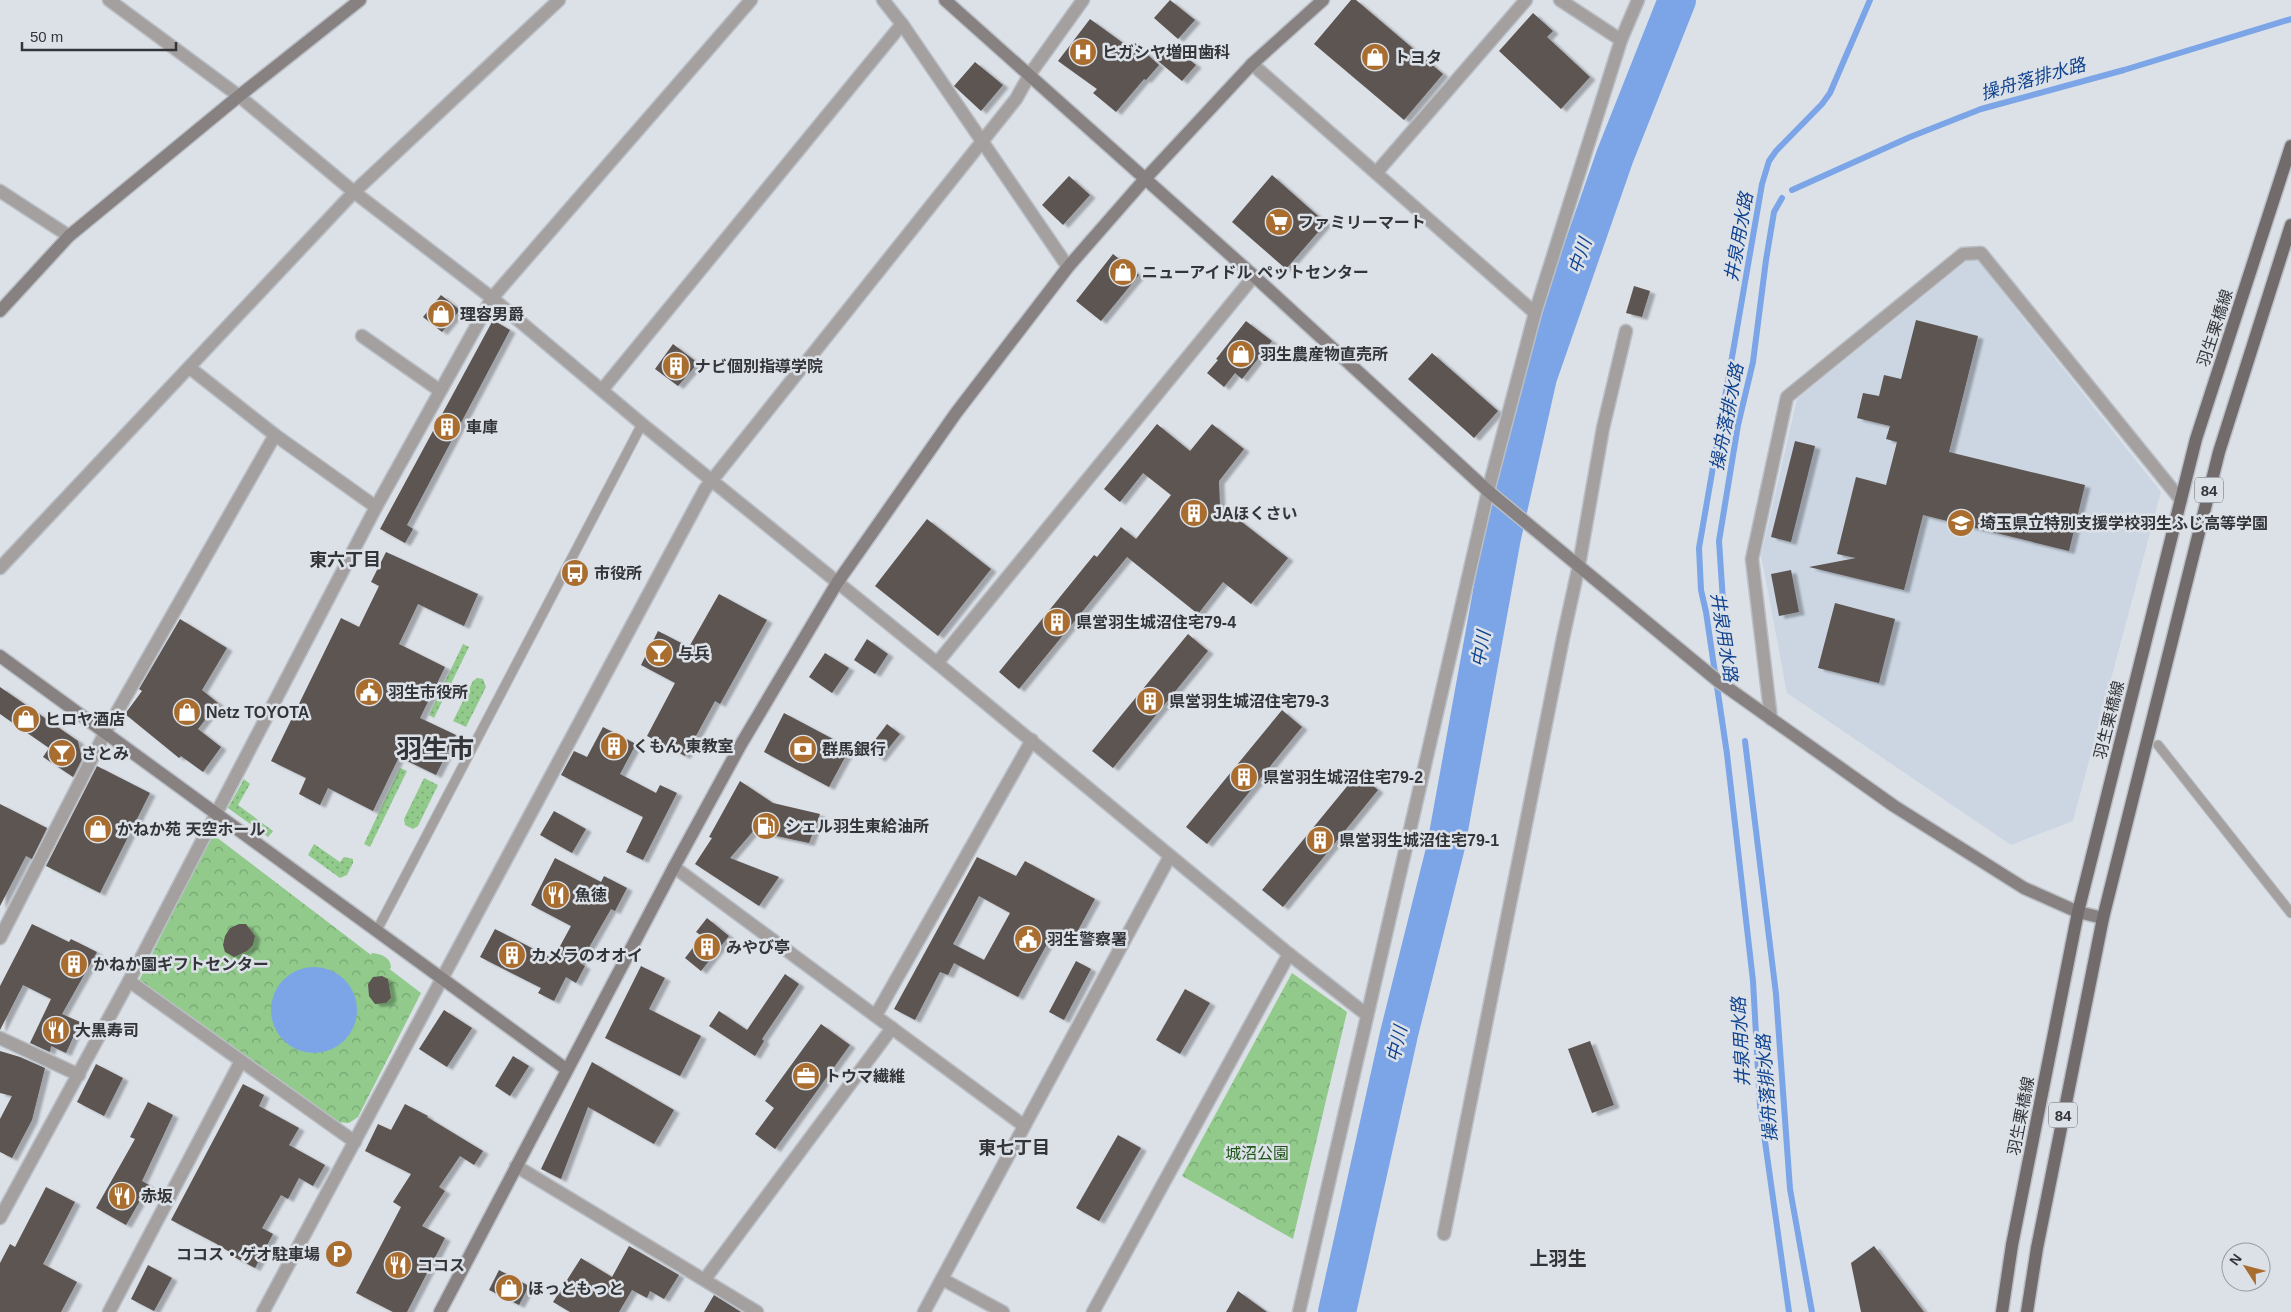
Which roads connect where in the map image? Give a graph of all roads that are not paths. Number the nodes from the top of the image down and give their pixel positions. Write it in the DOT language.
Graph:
graph roads {
  1 [pos="109,0"];
  2 [pos="360,0"];
  3 [pos="559,0"];
  4 [pos="751,0"];
  5 [pos="884,0"];
  6 [pos="945,0"];
  7 [pos="1083,0"];
  8 [pos="1323,0"];
  9 [pos="1526,0"];
  10 [pos="1560,0"];
  11 [pos="1638,0"];
  12 [pos="902,24"];
  13 [pos="1621,40"];
  14 [pos="1252,64"];
  15 [pos="1030,74"];
  16 [pos="239,96"];
  17 [pos="982,141"];
  18 [pos="2291,146"];
  19 [pos="1376,173"];
  20 [pos="1145,179"];
  21 [pos="0,191"];
  22 [pos="354,192"];
  23 [pos="2291,225"];
  24 [pos="69,236"];
  25 [pos="1068,267"];
  26 [pos="1254,276"];
  27 [pos="492,298"];
  28 [pos="0,311"];
  29 [pos="1535,313"];
  30 [pos="1626,331"];
  31 [pos="362,336"];
  32 [pos="190,368"];
  33 [pos="439,390"];
  34 [pos="602,390"];
  35 [pos="642,424"];
  36 [pos="275,435"];
  37 [pos="712,480"];
  38 [pos="1488,491"];
  39 [pos="2181,500"];
  40 [pos="376,507"];
  41 [pos="1579,565"];
  42 [pos="0,568"];
  43 [pos="837,583"];
  44 [pos="0,656"];
  45 [pos="937,663"];
  46 [pos="1771,719"];
  47 [pos="105,732"];
  48 [pos="1032,740"];
  49 [pos="2158,744"];
  50 [pos="216,812"];
  51 [pos="1170,856"];
  52 [pos="674,867"];
  53 [pos="2078,912"];
  54 [pos="2291,913"];
  55 [pos="2103,918"];
  56 [pos="376,932"];
  57 [pos="0,938"];
  58 [pos="1289,954"];
  59 [pos="129,980"];
  60 [pos="443,980"];
  61 [pos="876,1015"];
  62 [pos="1367,1015"];
  63 [pos="892,1028"];
  64 [pos="0,1038"];
  65 [pos="241,1061"];
  66 [pos="566,1069"];
  67 [pos="78,1075"];
  68 [pos="1023,1125"];
  69 [pos="355,1142"];
  70 [pos="516,1166"];
  71 [pos="0,1218"];
  72 [pos="1444,1234"];
  73 [pos="705,1279"];
  74 [pos="942,1279"];
  75 [pos="109,1312"];
  76 [pos="263,1312"];
  77 [pos="440,1312"];
  78 [pos="757,1312"];
  79 [pos="924,1312"];
  80 [pos="1003,1312"];
  81 [pos="1093,1312"];
  82 [pos="1299,1312"];
  83 [pos="2002,1312"];
  84 [pos="2028,1312"];
  1 -- 16 [label="street"];
  2 -- 16 [label="street"];
  3 -- 22 [label="street"];
  4 -- 27 [label="street"];
  5 -- 12 [label="street"];
  6 -- 15 [label="street"];
  7 -- 15 [label="street"];
  8 -- 14 [label="street"];
  9 -- 19 [label="street"];
  10 -- 13 [label="street"];
  11 -- 13 [label="street"];
  12 -- 17 [label="street"];
  12 -- 34 [label="street"];
  13 -- 29 [label="street"];
  14 -- 19 [label="street"];
  14 -- 20 [label="street"];
  15 -- 17 [label="street"];
  15 -- 20 [label="street"];
  16 -- 22 [label="street"];
  16 -- 24 [label="street"];
  17 -- 25 [label="street"];
  17 -- 37 [label="street"];
  18 -- 39 [label="main road, 羽生栗橋線 / 84"];
  19 -- 29 [label="street"];
  20 -- 25 [label="street"];
  20 -- 26 [label="street"];
  21 -- 24 [label="street"];
  22 -- 27 [label="street"];
  22 -- 32 [label="street"];
  23 -- 55 [label="main road, 84"];
  24 -- 28 [label="street"];
  25 -- 43 [label="street"];
  26 -- 38 [label="street"];
  26 -- 45 [label="street"];
  27 -- 33 [label="street"];
  27 -- 34 [label="street"];
  29 -- 38 [label="street"];
  30 -- 41 [label="street"];
  31 -- 33 [label="street"];
  32 -- 36 [label="street"];
  32 -- 42 [label="street"];
  33 -- 40 [label="street"];
  34 -- 35 [label="street"];
  35 -- 37 [label="street"];
  35 -- 56 [label="lane"];
  36 -- 40 [label="street"];
  36 -- 47 [label="street"];
  37 -- 43 [label="street"];
  37 -- 60 [label="street"];
  38 -- 41 [label="street"];
  38 -- 62 [label="street"];
  39 -- 46 [label="street"];
  39 -- 53 [label="main road, 羽生栗橋線 / 84"];
  40 -- 50 [label="street"];
  41 -- 46 [label="street"];
  41 -- 72 [label="street"];
  43 -- 45 [label="street"];
  43 -- 52 [label="street"];
  44 -- 47 [label="street"];
  45 -- 48 [label="street"];
  46 -- 53 [label="street"];
  47 -- 50 [label="street"];
  47 -- 57 [label="street"];
  48 -- 51 [label="street"];
  48 -- 61 [label="street"];
  49 -- 54 [label="lane"];
  50 -- 56 [label="street"];
  50 -- 59 [label="street"];
  51 -- 58 [label="street"];
  51 -- 68 [label="street"];
  52 -- 61 [label="street"];
  52 -- 66 [label="street"];
  53 -- 55 [label="street"];
  53 -- 83 [label="main road, 羽生栗橋線 / 84"];
  55 -- 84 [label="main road, 84"];
  56 -- 60 [label="street"];
  58 -- 62 [label="street"];
  58 -- 81 [label="street"];
  59 -- 65 [label="street"];
  59 -- 67 [label="street"];
  60 -- 66 [label="street"];
  60 -- 69 [label="street"];
  61 -- 63 [label="street"];
  62 -- 82 [label="street"];
  63 -- 68 [label="street"];
  63 -- 73 [label="street"];
  64 -- 67 [label="street"];
  65 -- 69 [label="street"];
  65 -- 75 [label="street"];
  66 -- 70 [label="street"];
  67 -- 71 [label="street"];
  68 -- 74 [label="street"];
  69 -- 76 [label="street"];
  70 -- 73 [label="street"];
  70 -- 77 [label="street"];
  73 -- 78 [label="street"];
  74 -- 79 [label="street"];
  74 -- 80 [label="street"];
}
